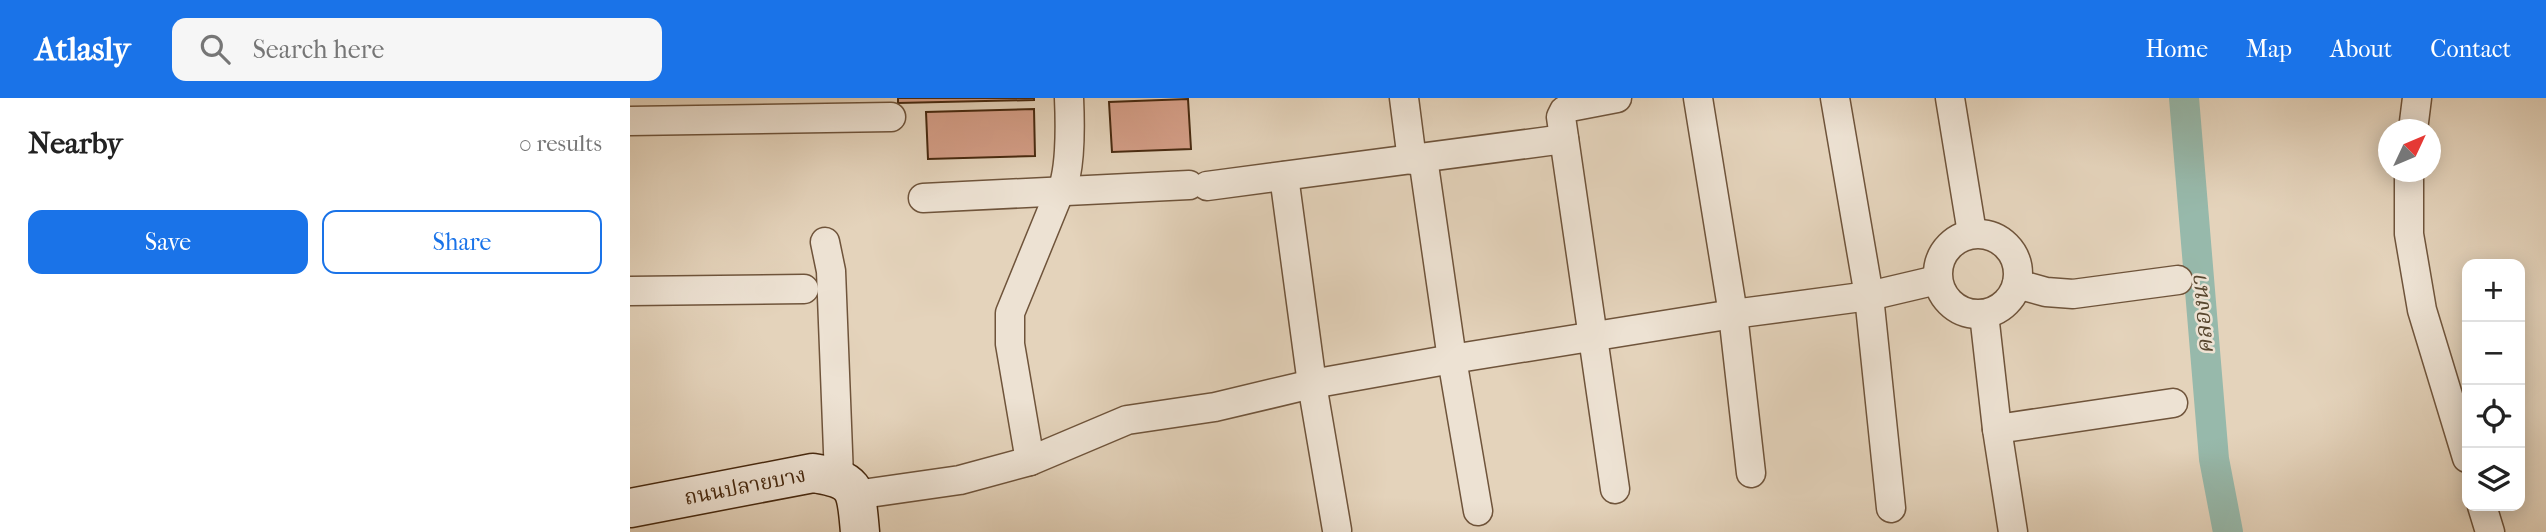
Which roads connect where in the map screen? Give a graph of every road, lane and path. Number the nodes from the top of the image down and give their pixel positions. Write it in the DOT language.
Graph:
graph roads {
  1 [pos="1069,98"];
  2 [pos="1404,98"];
  3 [pos="1618,98"];
  4 [pos="1698,98"];
  5 [pos="1835,98"];
  6 [pos="1950,98"];
  7 [pos="2417,98"];
  8 [pos="891,117"];
  9 [pos="2414,119"];
  10 [pos="630,121"];
  11 [pos="1564,139"];
  12 [pos="1418,159"];
  13 [pos="1284,176"];
  14 [pos="2409,182"];
  15 [pos="1063,191"];
  16 [pos="923,198"];
  17 [pos="1972,233"];
  18 [pos="825,242"];
  19 [pos="1937,279"];
  20 [pos="2178,280"];
  21 [pos="2017,284"];
  22 [pos="804,289"];
  23 [pos="630,291"];
  24 [pos="1868,296"];
  25 [pos="1733,314"];
  26 [pos="1984,314"];
  27 [pos="1591,337"];
  28 [pos="1452,359"];
  29 [pos="1312,384"];
  30 [pos="2174,403"];
  31 [pos="1997,429"];
  32 [pos="2464,448"];
  33 [pos="1030,461"];
  34 [pos="1751,472"];
  35 [pos="847,486"];
  36 [pos="1615,489"];
  37 [pos="630,508"];
  38 [pos="1891,508"];
  39 [pos="1478,511"];
  40 [pos="2484,511"];
  41 [pos="1336,530"];
  42 [pos="860,532"];
  43 [pos="2013,532"];
  44 [pos="2490,532"];
  1 -- 15 [label="street"];
  2 -- 12 [label="street"];
  3 -- 11 [label="street"];
  4 -- 25 [label="street"];
  5 -- 24 [label="street"];
  6 -- 17 [label="street"];
  7 -- 9 [label="street"];
  8 -- 10 [label="street"];
  11 -- 12 [label="street"];
  11 -- 27 [label="street"];
  12 -- 13 [label="street"];
  12 -- 28 [label="street"];
  13 -- 15 [label="street"];
  13 -- 29 [label="street"];
  14 -- 32 [label="street"];
  15 -- 16 [label="street"];
  15 -- 33 [label="street"];
  17 -- 19 [label="street"];
  17 -- 21 [label="street"];
  18 -- 35 [label="street"];
  19 -- 24 [label="street"];
  19 -- 26 [label="street"];
  20 -- 21 [label="street"];
  21 -- 26 [label="street"];
  22 -- 23 [label="street"];
  24 -- 25 [label="street"];
  24 -- 38 [label="street"];
  25 -- 27 [label="street"];
  25 -- 34 [label="street"];
  26 -- 31 [label="street"];
  27 -- 28 [label="street"];
  27 -- 36 [label="street"];
  28 -- 29 [label="street"];
  28 -- 39 [label="street"];
  29 -- 33 [label="street"];
  29 -- 41 [label="street"];
  30 -- 31 [label="street"];
  31 -- 43 [label="street"];
  33 -- 35 [label="street"];
  35 -- 37 [label="street, ถนนปลายบาง"];
  35 -- 42 [label="street"];
  40 -- 44 [label="street"];
}
